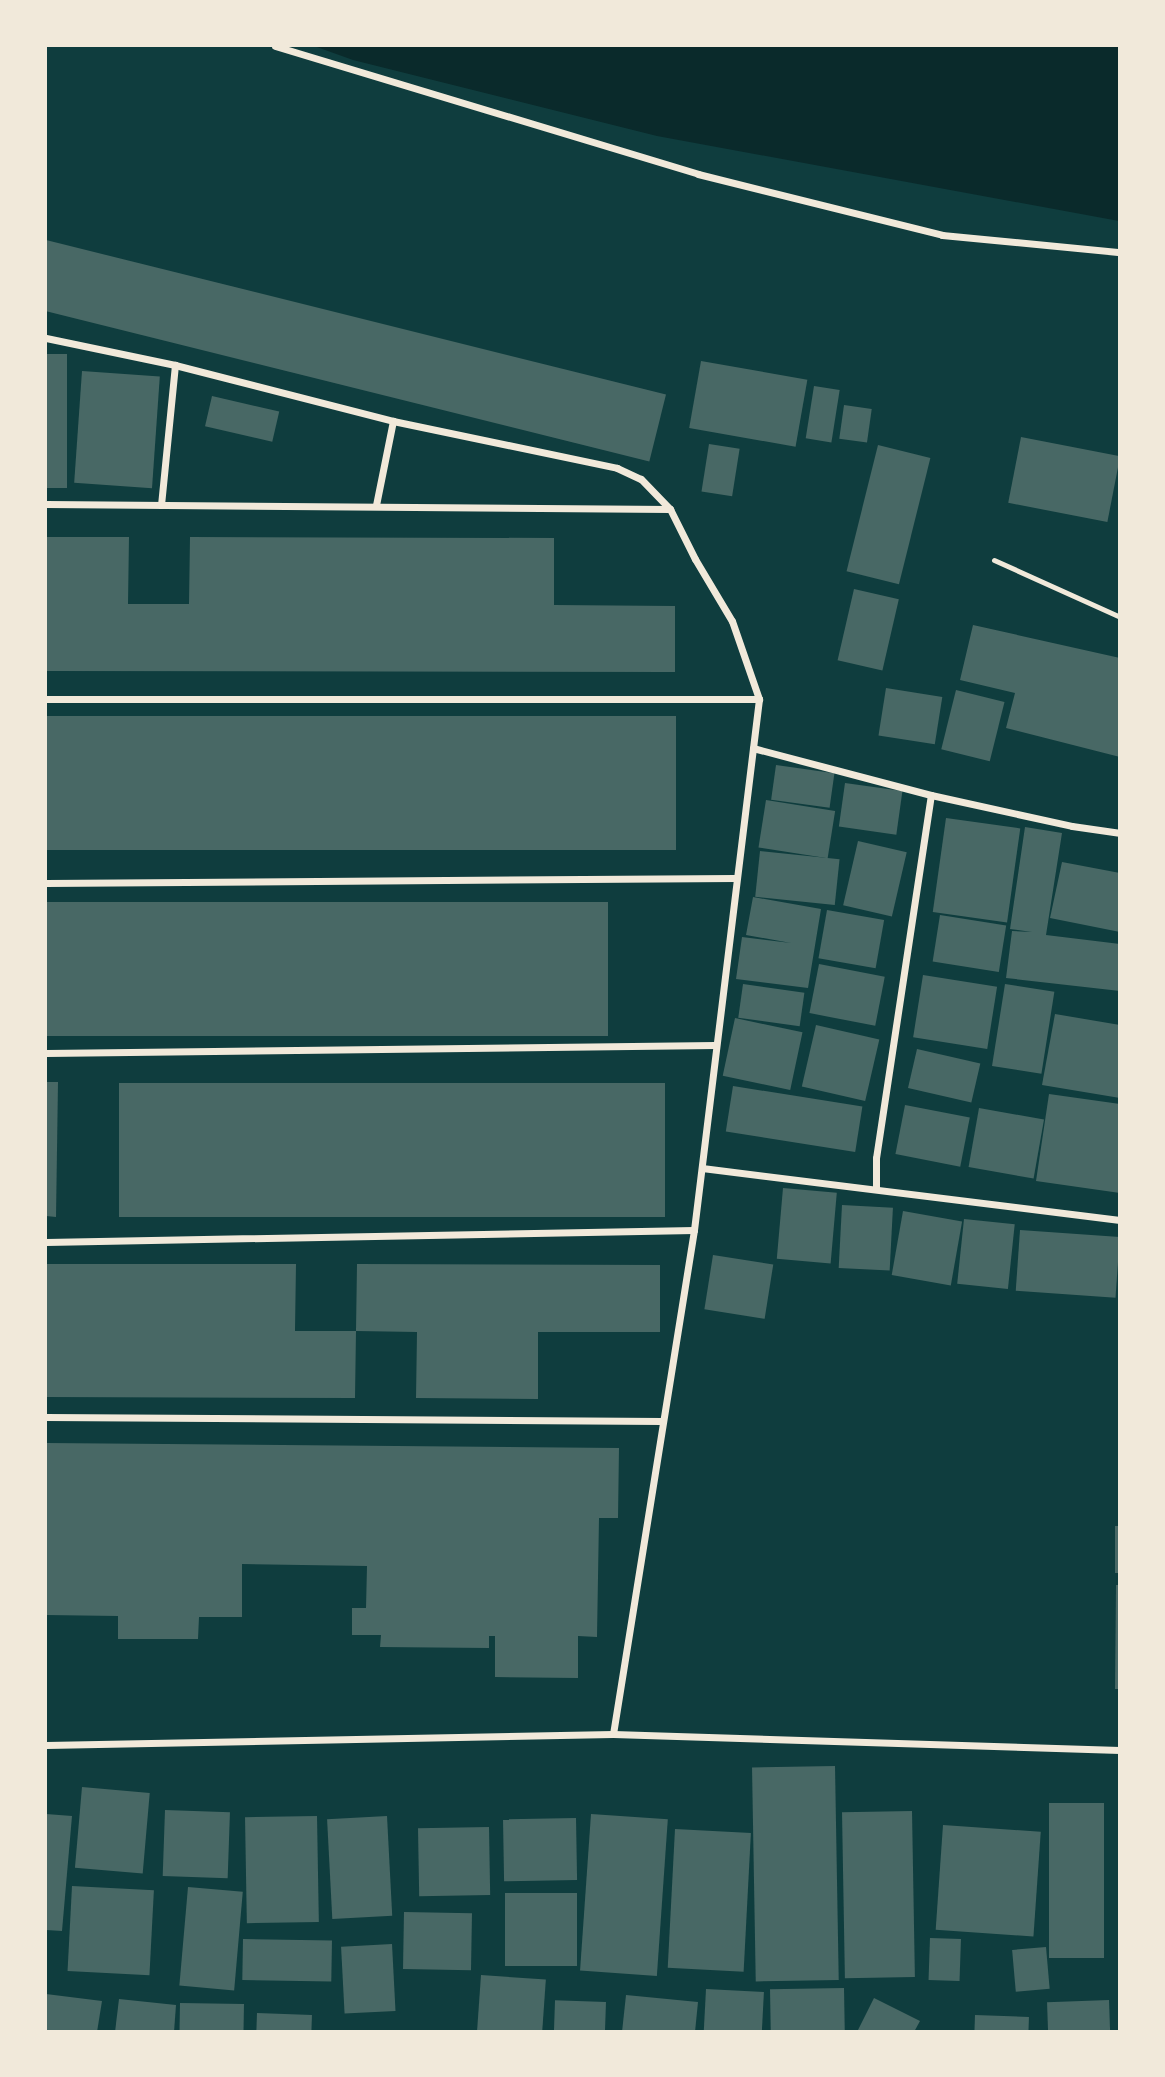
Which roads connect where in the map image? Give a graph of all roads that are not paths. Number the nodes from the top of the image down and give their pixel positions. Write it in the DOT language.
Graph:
graph roads {
  1 [pos="275,46"];
  2 [pos="1119,252"];
  3 [pos="46,338"];
  4 [pos="175,365"];
  5 [pos="393,421"];
  6 [pos="46,504"];
  7 [pos="161,505"];
  8 [pos="376,505"];
  9 [pos="670,509"];
  10 [pos="994,560"];
  11 [pos="1119,617"];
  12 [pos="46,699"];
  13 [pos="760,699"];
  14 [pos="753,748"];
  15 [pos="931,795"];
  16 [pos="1119,833"];
  17 [pos="735,878"];
  18 [pos="46,883"];
  19 [pos="715,1045"];
  20 [pos="46,1053"];
  21 [pos="702,1168"];
  22 [pos="876,1187"];
  23 [pos="1119,1220"];
  24 [pos="694,1230"];
  25 [pos="46,1242"];
  26 [pos="46,1417"];
  27 [pos="662,1421"];
  28 [pos="613,1734"];
  29 [pos="46,1745"];
  30 [pos="1119,1750"];
  1 -- 2 [label="street"];
  3 -- 4 [label="street"];
  4 -- 5 [label="street"];
  4 -- 7 [label="street"];
  5 -- 8 [label="street"];
  5 -- 9 [label="street"];
  6 -- 7 [label="street"];
  7 -- 8 [label="street"];
  8 -- 9 [label="street"];
  9 -- 13 [label="street"];
  10 -- 11 [label="lane"];
  12 -- 13 [label="street"];
  13 -- 14 [label="street"];
  14 -- 15 [label="street"];
  14 -- 17 [label="street"];
  15 -- 16 [label="street"];
  15 -- 22 [label="street"];
  17 -- 18 [label="street"];
  17 -- 19 [label="street"];
  19 -- 20 [label="street"];
  19 -- 21 [label="street"];
  21 -- 22 [label="street"];
  21 -- 24 [label="street"];
  22 -- 23 [label="street"];
  24 -- 25 [label="street"];
  24 -- 27 [label="street"];
  26 -- 27 [label="street"];
  27 -- 28 [label="street"];
  28 -- 29 [label="street"];
  28 -- 30 [label="street"];
}
